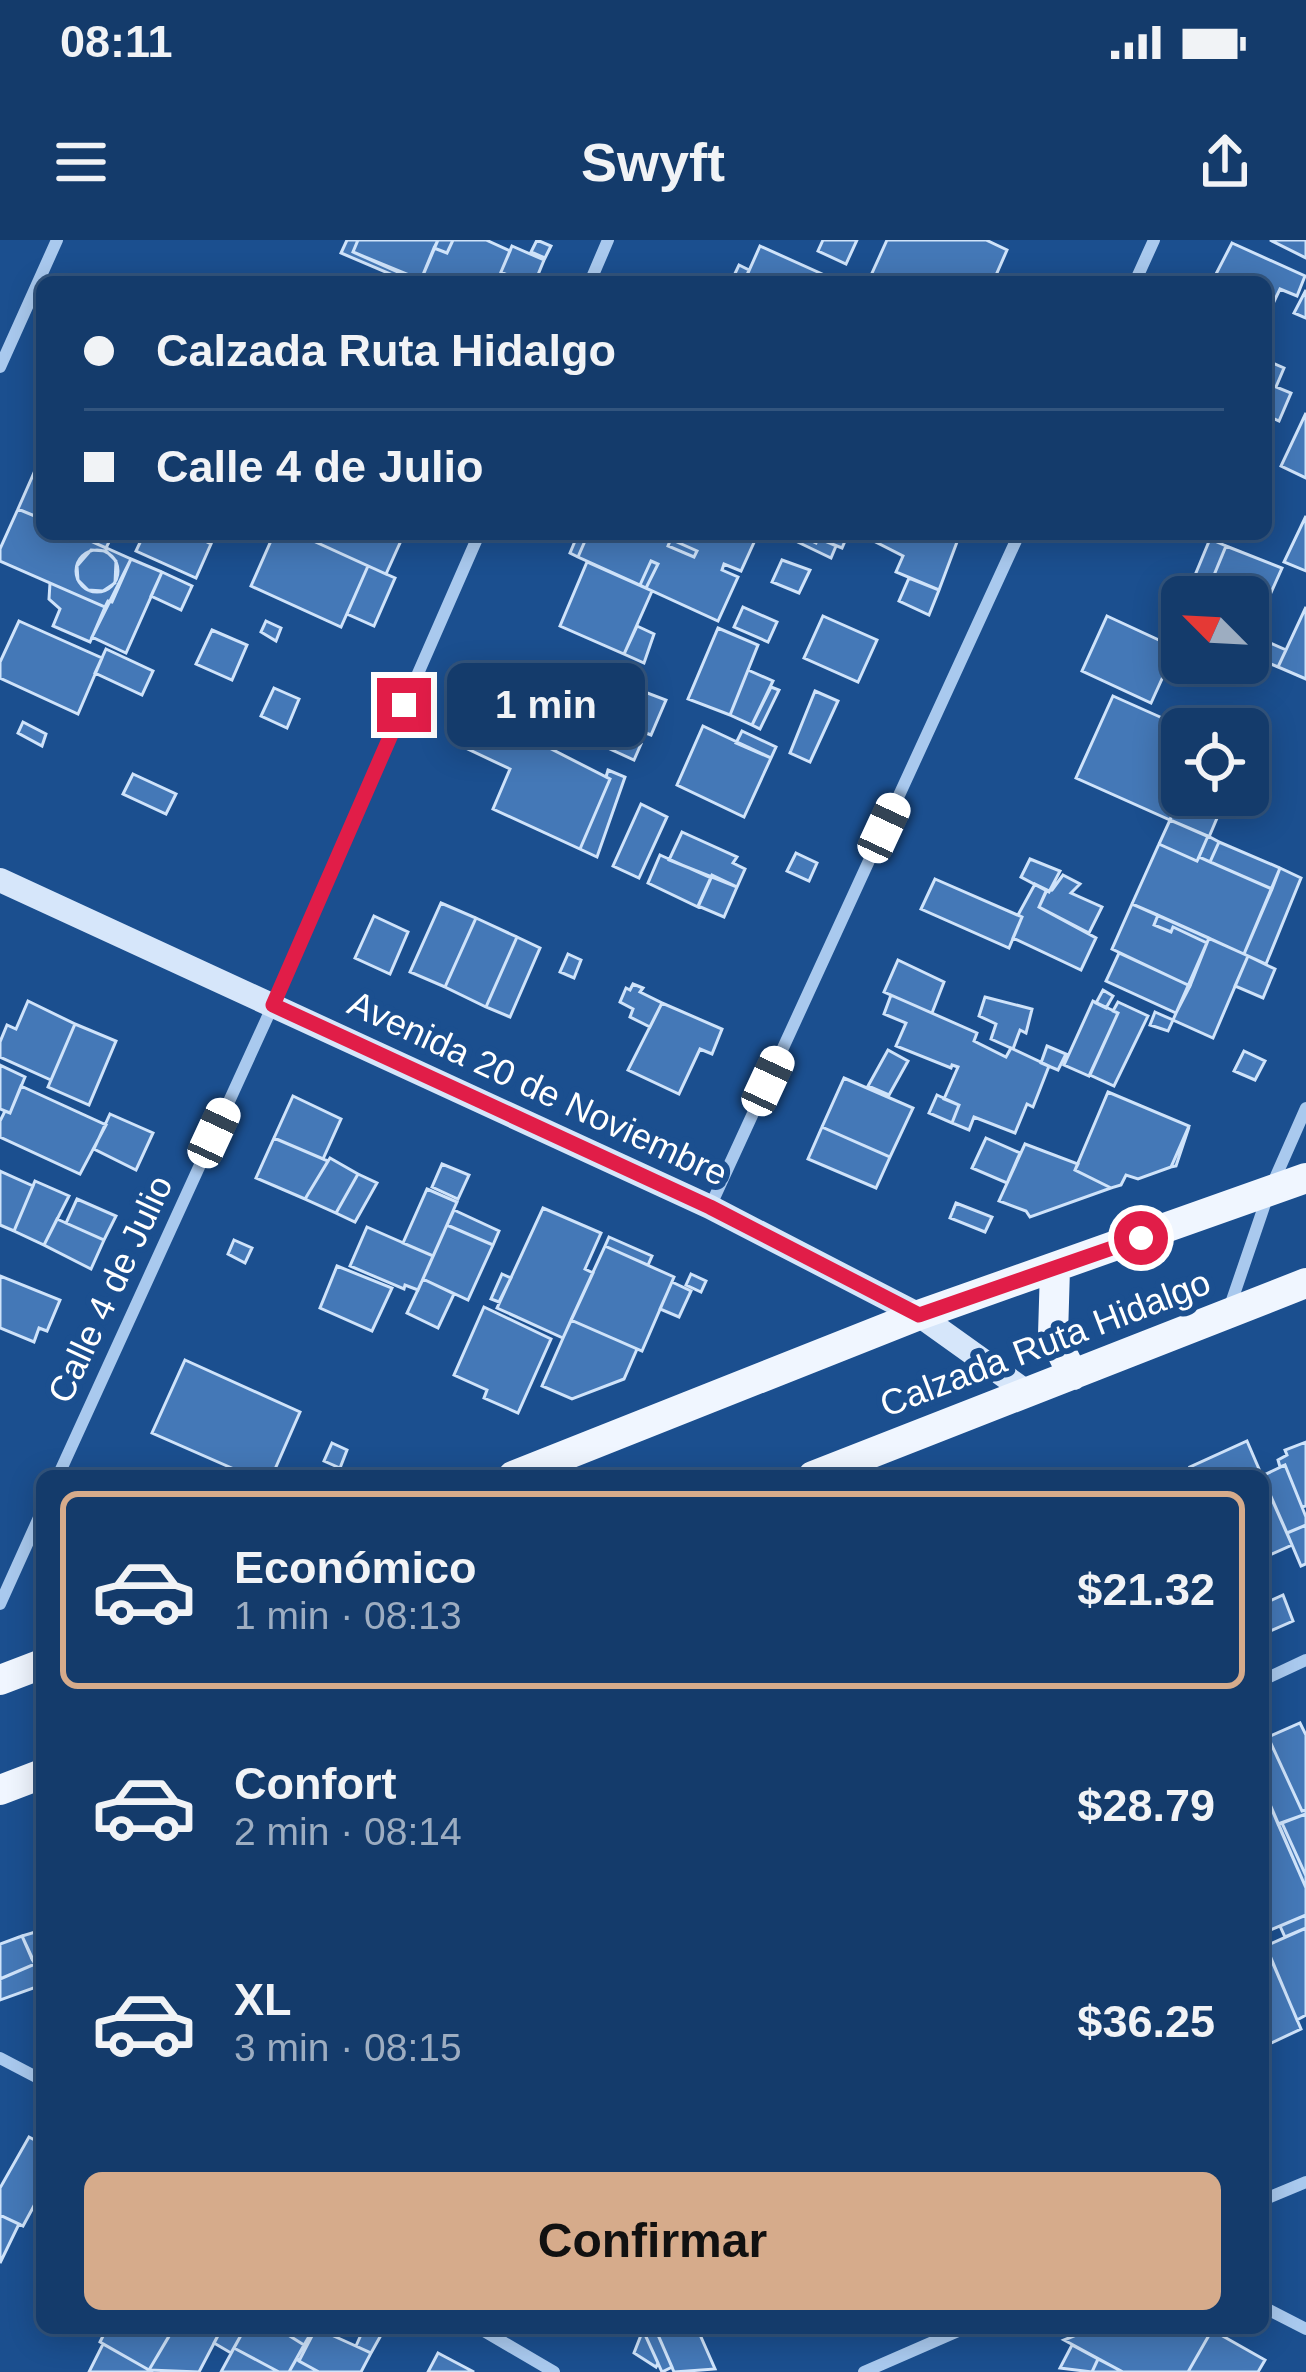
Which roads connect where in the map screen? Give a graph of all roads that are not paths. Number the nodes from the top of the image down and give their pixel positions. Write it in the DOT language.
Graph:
graph roads {
  1 [pos="57,240"];
  2 [pos="608,240"];
  3 [pos="1154,240"];
  4 [pos="41,276"];
  5 [pos="593,276"];
  6 [pos="1138,276"];
  7 [pos="36,287"];
  8 [pos="0,367"];
  9 [pos="476,540"];
  10 [pos="1016,540"];
  11 [pos="0,880"];
  12 [pos="273,1005"];
  13 [pos="1306,1108"];
  14 [pos="1306,1178"];
  15 [pos="1269,1192"];
  16 [pos="710,1207"];
  17 [pos="1055,1269"];
  18 [pos="1306,1283"];
  19 [pos="1227,1314"];
  20 [pos="919,1315"];
  21 [pos="1073,1375"];
  22 [pos="1028,1393"];
  23 [pos="61,1470"];
  24 [pos="528,1470"];
  25 [pos="829,1470"];
  26 [pos="36,1524"];
  27 [pos="0,1604"];
  28 [pos="1306,1660"];
  29 [pos="36,1666"];
  30 [pos="1269,1677"];
  31 [pos="0,1680"];
  32 [pos="36,1776"];
  33 [pos="0,1790"];
  34 [pos="0,2058"];
  35 [pos="36,2077"];
  36 [pos="1306,2182"];
  37 [pos="1269,2197"];
  38 [pos="1269,2310"];
  39 [pos="1306,2329"];
  40 [pos="489,2334"];
  41 [pos="951,2334"];
  42 [pos="554,2372"];
  43 [pos="864,2372"];
  1 -- 4 [label="street"];
  2 -- 5 [label="street"];
  3 -- 6 [label="street"];
  7 -- 8 [label="street"];
  9 -- 12 [label="street, Calle 4 de Julio"];
  10 -- 16 [label="street"];
  11 -- 12 [label="main road, Avenida 20 de Noviembre"];
  12 -- 16 [label="main road, Avenida 20 de Noviembre"];
  12 -- 23 [label="street, Calle 4 de Julio"];
  13 -- 15 [label="street"];
  14 -- 15 [label="main road, Calzada Ruta Hidalgo"];
  15 -- 17 [label="main road, Calzada Ruta Hidalgo"];
  15 -- 19 [label="street"];
  16 -- 20 [label="main road, Avenida 20 de Noviembre"];
  17 -- 20 [label="main road, Calzada Ruta Hidalgo"];
  17 -- 21 [label="main road"];
  18 -- 19 [label="main road, Calzada Ruta Hidalgo"];
  19 -- 21 [label="main road, Calzada Ruta Hidalgo"];
  20 -- 22 [label="main road, Avenida 20 de Noviembre"];
  20 -- 24 [label="main road, Calzada Ruta Hidalgo"];
  21 -- 22 [label="main road, Calzada Ruta Hidalgo"];
  22 -- 25 [label="main road, Calzada Ruta Hidalgo"];
  26 -- 27 [label="street"];
  28 -- 30 [label="street"];
  29 -- 31 [label="main road"];
  32 -- 33 [label="main road"];
  34 -- 35 [label="street"];
  36 -- 37 [label="street"];
  38 -- 39 [label="street"];
  40 -- 42 [label="street"];
  41 -- 43 [label="street"];
}
